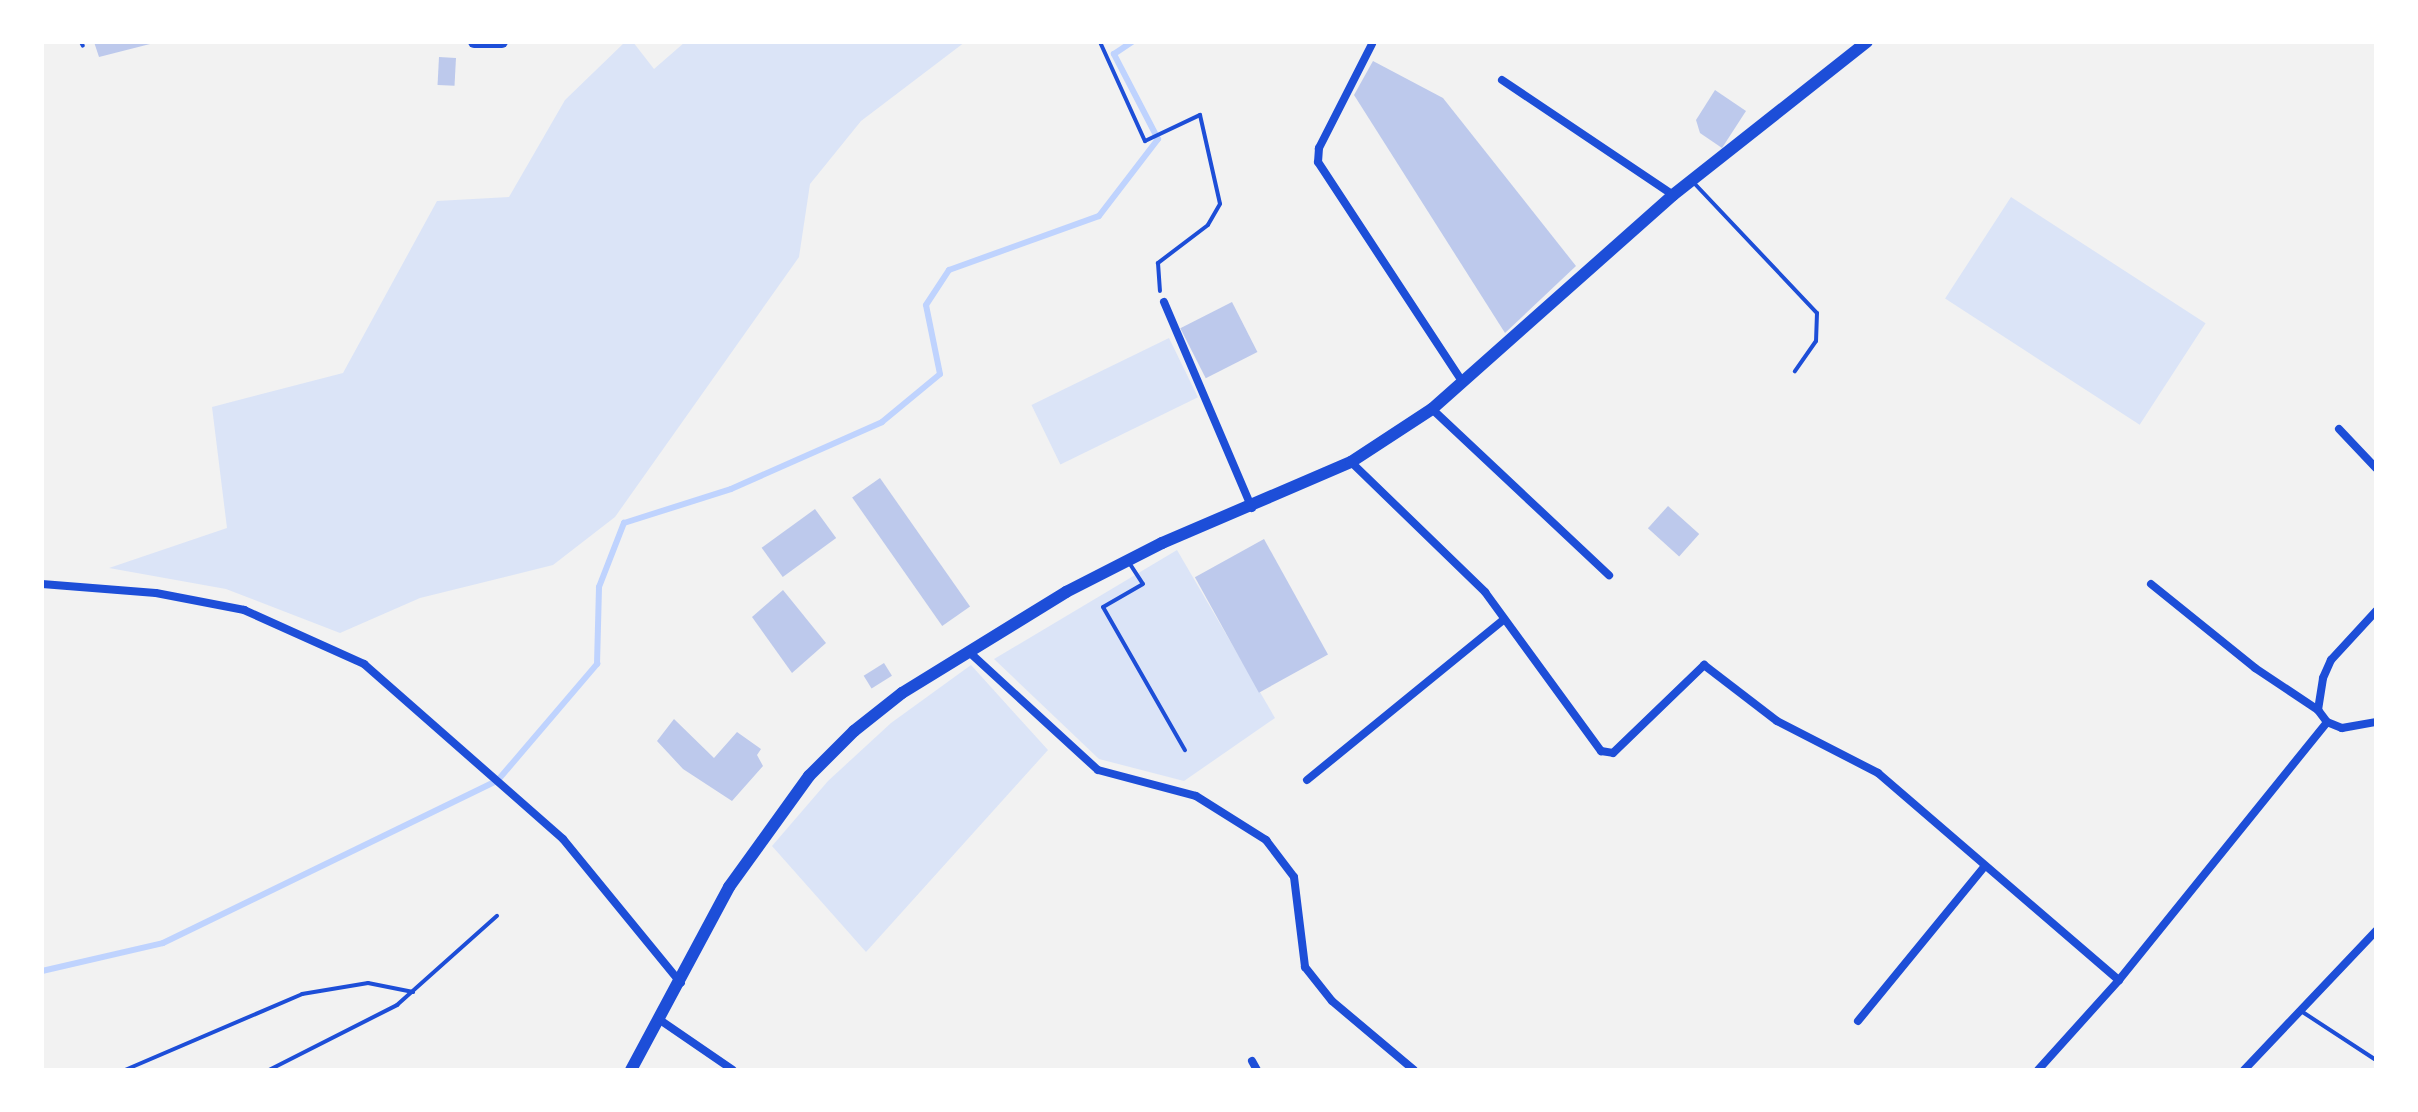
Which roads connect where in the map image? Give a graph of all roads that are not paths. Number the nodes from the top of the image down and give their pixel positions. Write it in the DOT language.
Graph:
graph roads {
  1 [pos="474,42"];
  2 [pos="502,42"];
  3 [pos="1867,42"];
  4 [pos="1372,44"];
  5 [pos="1502,80"];
  6 [pos="1692,181"];
  7 [pos="1673,195"];
  8 [pos="1164,302"];
  9 [pos="1795,371"];
  10 [pos="1463,383"];
  11 [pos="1432,409"];
  12 [pos="2339,429"];
  13 [pos="1351,462"];
  14 [pos="2376,468"];
  15 [pos="1253,508"];
  16 [pos="1128,560"];
  17 [pos="1609,575"];
  18 [pos="42,584"];
  19 [pos="2151,584"];
  20 [pos="2376,611"];
  21 [pos="1503,620"];
  22 [pos="968,651"];
  23 [pos="2318,710"];
  24 [pos="2327,722"];
  25 [pos="2376,722"];
  26 [pos="1185,750"];
  27 [pos="1307,780"];
  28 [pos="1985,866"];
  29 [pos="497,916"];
  30 [pos="2376,931"];
  31 [pos="2119,980"];
  32 [pos="681,983"];
  33 [pos="413,992"];
  34 [pos="2298,1009"];
  35 [pos="660,1020"];
  36 [pos="1858,1021"];
  37 [pos="2376,1060"];
  38 [pos="1252,1061"];
  39 [pos="125,1070"];
  40 [pos="269,1070"];
  41 [pos="631,1070"];
  42 [pos="733,1070"];
  43 [pos="1257,1070"];
  44 [pos="1414,1070"];
  45 [pos="2038,1070"];
  46 [pos="2244,1070"];
  1 -- 2 [label="main road"];
  3 -- 6 [label="main road"];
  4 -- 10 [label="street"];
  5 -- 7 [label="street"];
  6 -- 7 [label="main road"];
  6 -- 9 [label="lane"];
  7 -- 10 [label="main road"];
  8 -- 15 [label="street"];
  10 -- 11 [label="main road"];
  11 -- 13 [label="main road"];
  11 -- 17 [label="street"];
  12 -- 14 [label="street"];
  13 -- 15 [label="main road"];
  13 -- 21 [label="street"];
  15 -- 16 [label="main road"];
  16 -- 22 [label="main road"];
  16 -- 26 [label="lane"];
  18 -- 32 [label="street"];
  19 -- 23 [label="street"];
  20 -- 23 [label="street"];
  21 -- 27 [label="street"];
  21 -- 28 [label="street"];
  22 -- 32 [label="main road"];
  22 -- 44 [label="street"];
  23 -- 24 [label="street"];
  24 -- 25 [label="street"];
  24 -- 31 [label="street"];
  28 -- 31 [label="street"];
  28 -- 36 [label="street"];
  29 -- 33 [label="lane"];
  30 -- 34 [label="street"];
  31 -- 45 [label="street"];
  32 -- 35 [label="main road"];
  33 -- 39 [label="lane"];
  33 -- 40 [label="lane"];
  34 -- 37 [label="lane"];
  34 -- 46 [label="street"];
  35 -- 41 [label="main road"];
  35 -- 42 [label="street"];
  38 -- 43 [label="street"];
}
